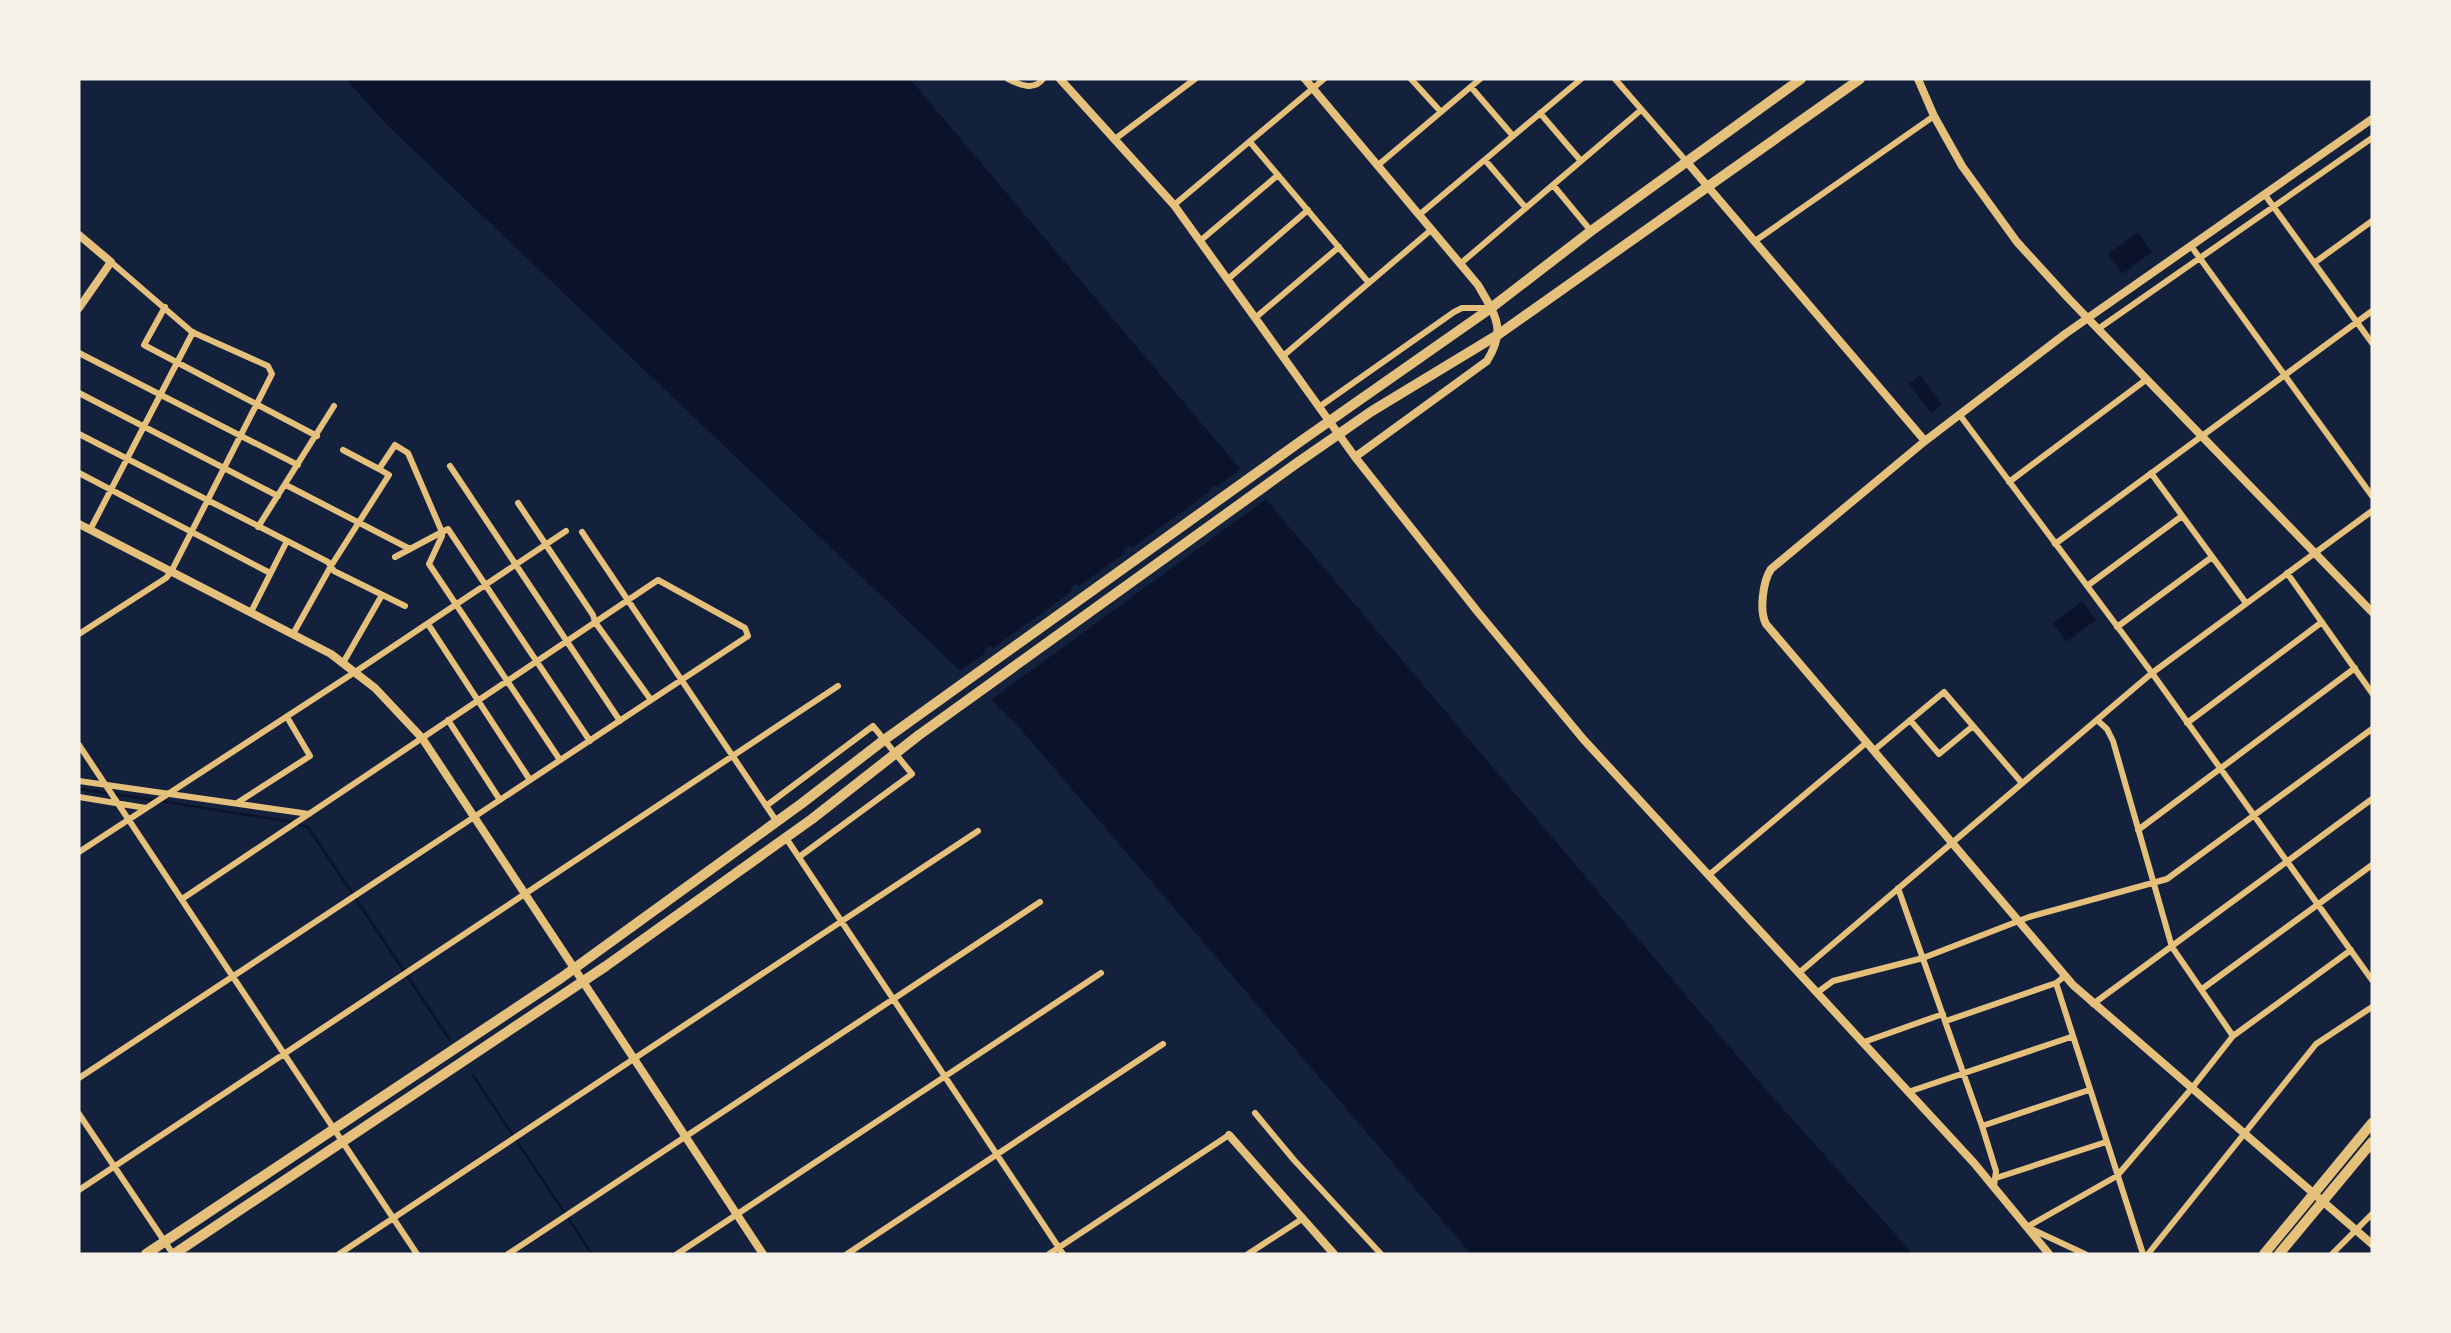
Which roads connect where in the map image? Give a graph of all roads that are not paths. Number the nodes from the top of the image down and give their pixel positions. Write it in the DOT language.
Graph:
graph roads {
  1 [pos="1008,79"];
  2 [pos="1043,79"];
  3 [pos="1062,79"];
  4 [pos="1195,79"];
  5 [pos="1305,79"];
  6 [pos="1324,79"];
  7 [pos="1411,79"];
  8 [pos="1480,79"];
  9 [pos="1581,79"];
  10 [pos="1615,79"];
  11 [pos="1801,79"];
  12 [pos="1860,79"];
  13 [pos="1918,79"];
  14 [pos="1471,87"];
  15 [pos="1313,89"];
  16 [pos="1642,110"];
  17 [pos="1441,112"];
  18 [pos="1541,113"];
  19 [pos="1934,116"];
  20 [pos="2372,119"];
  21 [pos="1513,136"];
  22 [pos="2372,138"];
  23 [pos="1115,139"];
  24 [pos="1250,142"];
  25 [pos="1485,160"];
  26 [pos="1581,161"];
  27 [pos="1686,161"];
  28 [pos="1377,166"];
  29 [pos="1278,175"];
  30 [pos="1553,185"];
  31 [pos="1708,187"];
  32 [pos="2264,195"];
  33 [pos="1174,205"];
  34 [pos="2273,207"];
  35 [pos="1526,208"];
  36 [pos="1308,210"];
  37 [pos="1419,215"];
  38 [pos="2372,222"];
  39 [pos="1431,230"];
  40 [pos="1591,231"];
  41 [pos="79,234"];
  42 [pos="1200,241"];
  43 [pos="1755,242"];
  44 [pos="2191,246"];
  45 [pos="1339,247"];
  46 [pos="2199,258"];
  47 [pos="111,262"];
  48 [pos="2314,263"];
  49 [pos="1460,264"];
  50 [pos="1227,279"];
  51 [pos="1369,283"];
  52 [pos="164,307"];
  53 [pos="79,308"];
  54 [pos="1491,308"];
  55 [pos="2372,311"];
  56 [pos="1255,318"];
  57 [pos="2088,318"];
  58 [pos="2357,322"];
  59 [pos="2098,329"];
  60 [pos="193,332"];
  61 [pos="1499,334"];
  62 [pos="2372,343"];
  63 [pos="79,353"];
  64 [pos="1283,356"];
  65 [pos="177,363"];
  66 [pos="2285,375"];
  67 [pos="2147,379"];
  68 [pos="79,393"];
  69 [pos="160,396"];
  70 [pos="257,404"];
  71 [pos="334,406"];
  72 [pos="1319,407"];
  73 [pos="1959,414"];
  74 [pos="144,427"];
  75 [pos="79,433"];
  76 [pos="241,436"];
  77 [pos="317,436"];
  78 [pos="2202,436"];
  79 [pos="1925,441"];
  80 [pos="343,450"];
  81 [pos="1355,457"];
  82 [pos="127,459"];
  83 [pos="298,465"];
  84 [pos="450,466"];
  85 [pos="224,468"];
  86 [pos="379,469"];
  87 [pos="2151,473"];
  88 [pos="79,474"];
  89 [pos="2010,482"];
  90 [pos="286,485"];
  91 [pos="111,490"];
  92 [pos="278,496"];
  93 [pos="2372,496"];
  94 [pos="208,500"];
  95 [pos="518,503"];
  96 [pos="2372,511"];
  97 [pos="2182,516"];
  98 [pos="359,523"];
  99 [pos="79,524"];
  100 [pos="258,527"];
  101 [pos="90,530"];
  102 [pos="566,531"];
  103 [pos="191,532"];
  104 [pos="582,532"];
  105 [pos="442,533"];
  106 [pos="287,541"];
  107 [pos="2055,544"];
  108 [pos="546,545"];
  109 [pos="410,549"];
  110 [pos="2315,552"];
  111 [pos="395,557"];
  112 [pos="2213,557"];
  113 [pos="331,566"];
  114 [pos="516,566"];
  115 [pos="171,572"];
  116 [pos="270,573"];
  117 [pos="2287,573"];
  118 [pos="486,586"];
  119 [pos="2087,586"];
  120 [pos="382,595"];
  121 [pos="628,600"];
  122 [pos="2246,603"];
  123 [pos="456,605"];
  124 [pos="405,606"];
  125 [pos="251,612"];
  126 [pos="2372,612"];
  127 [pos="595,622"];
  128 [pos="2322,622"];
  129 [pos="428,624"];
  130 [pos="2117,626"];
  131 [pos="79,634"];
  132 [pos="293,634"];
  133 [pos="567,641"];
  134 [pos="537,661"];
  135 [pos="343,663"];
  136 [pos="2355,668"];
  137 [pos="355,672"];
  138 [pos="2152,673"];
  139 [pos="681,680"];
  140 [pos="507,681"];
  141 [pos="838,686"];
  142 [pos="2372,693"];
  143 [pos="651,700"];
  144 [pos="478,701"];
  145 [pos="287,717"];
  146 [pos="2097,719"];
  147 [pos="448,720"];
  148 [pos="1910,720"];
  149 [pos="620,721"];
  150 [pos="2187,723"];
  151 [pos="1973,726"];
  152 [pos="2372,729"];
  153 [pos="422,738"];
  154 [pos="590,741"];
  155 [pos="1866,743"];
  156 [pos="79,745"];
  157 [pos="1873,751"];
  158 [pos="733,756"];
  159 [pos="560,760"];
  160 [pos="2221,769"];
  161 [pos="530,780"];
  162 [pos="79,781"];
  163 [pos="2022,783"];
  164 [pos="107,787"];
  165 [pos="167,794"];
  166 [pos="79,797"];
  167 [pos="2372,799"];
  168 [pos="116,800"];
  169 [pos="500,800"];
  170 [pos="237,803"];
  171 [pos="149,806"];
  172 [pos="765,806"];
  173 [pos="309,814"];
  174 [pos="2254,815"];
  175 [pos="474,817"];
  176 [pos="128,820"];
  177 [pos="776,822"];
  178 [pos="2138,830"];
  179 [pos="978,831"];
  180 [pos="786,838"];
  181 [pos="1951,843"];
  182 [pos="79,852"];
  183 [pos="799,857"];
  184 [pos="2287,862"];
  185 [pos="2372,866"];
  186 [pos="1709,875"];
  187 [pos="2153,883"];
  188 [pos="1898,888"];
  189 [pos="526,894"];
  190 [pos="182,900"];
  191 [pos="1040,902"];
  192 [pos="2318,905"];
  193 [pos="841,922"];
  194 [pos="2018,922"];
  195 [pos="2172,947"];
  196 [pos="2351,950"];
  197 [pos="1923,958"];
  198 [pos="575,968"];
  199 [pos="1800,972"];
  200 [pos="1101,973"];
  201 [pos="233,976"];
  202 [pos="2065,976"];
  203 [pos="2372,979"];
  204 [pos="582,982"];
  205 [pos="2056,983"];
  206 [pos="2202,989"];
  207 [pos="1818,992"];
  208 [pos="893,999"];
  209 [pos="2093,1004"];
  210 [pos="2372,1007"];
  211 [pos="1944,1017"];
  212 [pos="2233,1035"];
  213 [pos="2071,1037"];
  214 [pos="1864,1042"];
  215 [pos="1163,1044"];
  216 [pos="284,1054"];
  217 [pos="633,1059"];
  218 [pos="1964,1073"];
  219 [pos="944,1077"];
  220 [pos="79,1078"];
  221 [pos="2192,1088"];
  222 [pos="2089,1090"];
  223 [pos="1909,1091"];
  224 [pos="1255,1113"];
  225 [pos="79,1114"];
  226 [pos="2372,1123"];
  227 [pos="1982,1126"];
  228 [pos="334,1129"];
  229 [pos="2244,1133"];
  230 [pos="1229,1135"];
  231 [pos="685,1137"];
  232 [pos="343,1142"];
  233 [pos="2106,1142"];
  234 [pos="2372,1142"];
  235 [pos="996,1155"];
  236 [pos="114,1166"];
  237 [pos="2117,1176"];
  238 [pos="1995,1182"];
  239 [pos="79,1190"];
  240 [pos="2313,1193"];
  241 [pos="2324,1201"];
  242 [pos="737,1214"];
  243 [pos="2372,1214"];
  244 [pos="393,1218"];
  245 [pos="1302,1219"];
  246 [pos="2027,1227"];
  247 [pos="2357,1231"];
  248 [pos="164,1242"];
  249 [pos="2372,1244"];
  250 [pos="1060,1251"];
  251 [pos="146,1254"];
  252 [pos="173,1254"];
  253 [pos="339,1254"];
  254 [pos="418,1254"];
  255 [pos="508,1254"];
  256 [pos="677,1254"];
  257 [pos="763,1254"];
  258 [pos="847,1254"];
  259 [pos="1049,1254"];
  260 [pos="1248,1254"];
  261 [pos="1334,1254"];
  262 [pos="1381,1254"];
  263 [pos="2049,1254"];
  264 [pos="2085,1254"];
  265 [pos="2145,1254"];
  266 [pos="2264,1254"];
  267 [pos="2279,1254"];
  268 [pos="2332,1254"];
  1 -- 2 [label="street"];
  3 -- 23 [label="street"];
  4 -- 23 [label="street"];
  5 -- 15 [label="street"];
  6 -- 15 [label="street"];
  7 -- 17 [label="street"];
  8 -- 14 [label="street"];
  9 -- 18 [label="street"];
  10 -- 16 [label="street"];
  11 -- 27 [label="main road"];
  12 -- 31 [label="main road"];
  13 -- 19 [label="street"];
  14 -- 17 [label="street"];
  14 -- 21 [label="street"];
  15 -- 24 [label="street"];
  15 -- 28 [label="street"];
  16 -- 26 [label="street"];
  16 -- 27 [label="street"];
  17 -- 28 [label="street"];
  18 -- 21 [label="street"];
  18 -- 26 [label="street"];
  19 -- 43 [label="street"];
  19 -- 57 [label="street"];
  20 -- 32 [label="street"];
  21 -- 25 [label="street"];
  22 -- 34 [label="street"];
  23 -- 33 [label="street"];
  24 -- 29 [label="street"];
  24 -- 33 [label="street"];
  25 -- 35 [label="street"];
  25 -- 37 [label="street"];
  26 -- 30 [label="street"];
  27 -- 31 [label="street"];
  27 -- 40 [label="main road"];
  28 -- 37 [label="street"];
  29 -- 36 [label="street"];
  29 -- 42 [label="street"];
  30 -- 35 [label="street"];
  30 -- 40 [label="street"];
  31 -- 43 [label="street"];
  31 -- 61 [label="main road"];
  32 -- 34 [label="street"];
  32 -- 44 [label="street"];
  33 -- 42 [label="street"];
  34 -- 46 [label="street"];
  34 -- 48 [label="street"];
  35 -- 49 [label="street"];
  36 -- 45 [label="street"];
  36 -- 50 [label="street"];
  37 -- 39 [label="street"];
  38 -- 48 [label="street"];
  39 -- 49 [label="street"];
  39 -- 51 [label="street"];
  40 -- 54 [label="main road"];
  41 -- 47 [label="street"];
  42 -- 50 [label="street"];
  43 -- 79 [label="street"];
  44 -- 46 [label="street"];
  44 -- 57 [label="street"];
  45 -- 51 [label="street"];
  45 -- 56 [label="street"];
  46 -- 59 [label="street"];
  46 -- 66 [label="street"];
  47 -- 52 [label="street"];
  47 -- 53 [label="street"];
  48 -- 58 [label="street"];
  49 -- 54 [label="street"];
  50 -- 56 [label="street"];
  51 -- 64 [label="street"];
  52 -- 60 [label="street"];
  52 -- 65 [label="street"];
  54 -- 61 [label="street"];
  54 -- 72 [label="street"];
  54 -- 177 [label="main road"];
  55 -- 58 [label="street"];
  56 -- 64 [label="street"];
  57 -- 59 [label="street"];
  57 -- 73 [label="street"];
  58 -- 62 [label="street"];
  58 -- 66 [label="street"];
  59 -- 67 [label="street"];
  60 -- 65 [label="street"];
  60 -- 70 [label="street"];
  61 -- 81 [label="street"];
  61 -- 180 [label="main road"];
  63 -- 69 [label="street"];
  64 -- 72 [label="street"];
  65 -- 69 [label="street"];
  65 -- 70 [label="street"];
  66 -- 78 [label="street"];
  66 -- 93 [label="street"];
  67 -- 78 [label="street"];
  67 -- 89 [label="street"];
  68 -- 74 [label="street"];
  69 -- 74 [label="street"];
  69 -- 76 [label="street"];
  70 -- 76 [label="street"];
  70 -- 77 [label="street"];
  71 -- 77 [label="street"];
  72 -- 81 [label="street"];
  73 -- 79 [label="street"];
  73 -- 89 [label="street"];
  74 -- 82 [label="street"];
  74 -- 85 [label="street"];
  75 -- 82 [label="street"];
  76 -- 83 [label="street"];
  76 -- 85 [label="street"];
  77 -- 83 [label="street"];
  78 -- 87 [label="street"];
  78 -- 110 [label="street"];
  79 -- 155 [label="street"];
  80 -- 86 [label="street"];
  81 -- 186 [label="street"];
  82 -- 91 [label="street"];
  82 -- 94 [label="street"];
  83 -- 90 [label="street"];
  84 -- 114 [label="street"];
  85 -- 92 [label="street"];
  85 -- 94 [label="street"];
  86 -- 98 [label="street"];
  86 -- 105 [label="street"];
  87 -- 97 [label="street"];
  87 -- 107 [label="street"];
  88 -- 91 [label="street"];
  89 -- 107 [label="street"];
  90 -- 92 [label="street"];
  90 -- 98 [label="street"];
  91 -- 101 [label="street"];
  91 -- 103 [label="street"];
  92 -- 100 [label="street"];
  94 -- 100 [label="street"];
  94 -- 103 [label="street"];
  95 -- 108 [label="street"];
  96 -- 110 [label="street"];
  97 -- 112 [label="street"];
  97 -- 119 [label="street"];
  98 -- 109 [label="street"];
  98 -- 113 [label="street"];
  99 -- 101 [label="street"];
  100 -- 106 [label="street"];
  101 -- 115 [label="street"];
  102 -- 108 [label="street"];
  103 -- 115 [label="street"];
  103 -- 116 [label="street"];
  104 -- 121 [label="street"];
  105 -- 109 [label="street"];
  105 -- 118 [label="street"];
  105 -- 123 [label="street"];
  106 -- 113 [label="street"];
  106 -- 116 [label="street"];
  107 -- 119 [label="street"];
  108 -- 114 [label="street"];
  108 -- 127 [label="street"];
  109 -- 111 [label="street"];
  110 -- 117 [label="street"];
  110 -- 126 [label="street"];
  112 -- 122 [label="street"];
  112 -- 130 [label="street"];
  113 -- 120 [label="street"];
  113 -- 132 [label="street"];
  114 -- 118 [label="street"];
  114 -- 133 [label="street"];
  115 -- 125 [label="street"];
  115 -- 131 [label="street"];
  116 -- 125 [label="street"];
  117 -- 122 [label="street"];
  117 -- 128 [label="street"];
  118 -- 123 [label="street"];
  118 -- 134 [label="street"];
  119 -- 130 [label="street"];
  120 -- 124 [label="street"];
  120 -- 135 [label="street"];
  121 -- 127 [label="street"];
  121 -- 139 [label="street"];
  121 -- 139 [label="street"];
  122 -- 138 [label="street"];
  123 -- 129 [label="street"];
  123 -- 140 [label="street"];
  125 -- 132 [label="street"];
  127 -- 133 [label="street"];
  127 -- 143 [label="street"];
  128 -- 136 [label="street"];
  128 -- 150 [label="street"];
  129 -- 137 [label="street"];
  129 -- 144 [label="street"];
  130 -- 138 [label="street"];
  132 -- 135 [label="street"];
  133 -- 134 [label="street"];
  133 -- 149 [label="street"];
  134 -- 140 [label="street"];
  134 -- 154 [label="street"];
  135 -- 137 [label="street"];
  136 -- 142 [label="street"];
  136 -- 160 [label="street"];
  137 -- 145 [label="street"];
  137 -- 153 [label="street"];
  138 -- 146 [label="street"];
  138 -- 150 [label="street"];
  139 -- 143 [label="street"];
  139 -- 158 [label="street"];
  140 -- 144 [label="street"];
  140 -- 159 [label="street"];
  141 -- 158 [label="street"];
  143 -- 149 [label="street"];
  144 -- 147 [label="street"];
  144 -- 161 [label="street"];
  145 -- 165 [label="street"];
  145 -- 170 [label="street"];
  146 -- 163 [label="street"];
  146 -- 178 [label="street"];
  147 -- 153 [label="street"];
  147 -- 169 [label="street"];
  148 -- 151 [label="street"];
  148 -- 151 [label="street"];
  148 -- 157 [label="street"];
  149 -- 154 [label="street"];
  150 -- 160 [label="street"];
  151 -- 163 [label="street"];
  152 -- 174 [label="street"];
  153 -- 173 [label="street"];
  153 -- 175 [label="street"];
  154 -- 159 [label="street"];
  155 -- 157 [label="street"];
  155 -- 186 [label="street"];
  156 -- 164 [label="street"];
  157 -- 181 [label="street"];
  158 -- 172 [label="street"];
  158 -- 189 [label="street"];
  159 -- 161 [label="street"];
  160 -- 174 [label="street"];
  160 -- 178 [label="street"];
  161 -- 169 [label="street"];
  162 -- 164 [label="street"];
  163 -- 181 [label="street"];
  164 -- 165 [label="street"];
  164 -- 168 [label="street"];
  165 -- 170 [label="street"];
  165 -- 171 [label="street"];
  166 -- 168 [label="street"];
  167 -- 184 [label="street"];
  168 -- 171 [label="street"];
  168 -- 176 [label="street"];
  169 -- 175 [label="street"];
  170 -- 173 [label="street"];
  171 -- 176 [label="street"];
  172 -- 177 [label="street"];
  172 -- 183 [label="street"];
  173 -- 190 [label="street"];
  174 -- 184 [label="street"];
  174 -- 187 [label="street"];
  175 -- 189 [label="street"];
  175 -- 201 [label="street"];
  176 -- 182 [label="street"];
  176 -- 190 [label="street"];
  177 -- 198 [label="main road"];
  178 -- 187 [label="street"];
  179 -- 193 [label="street"];
  180 -- 183 [label="street"];
  180 -- 204 [label="main road"];
  181 -- 188 [label="street"];
  181 -- 194 [label="street"];
  183 -- 193 [label="street"];
  184 -- 192 [label="street"];
  184 -- 195 [label="street"];
  185 -- 192 [label="street"];
  186 -- 199 [label="street"];
  187 -- 194 [label="street"];
  187 -- 195 [label="street"];
  188 -- 197 [label="street"];
  188 -- 199 [label="street"];
  189 -- 198 [label="street"];
  189 -- 216 [label="street"];
  190 -- 201 [label="street"];
  191 -- 208 [label="street"];
  192 -- 196 [label="street"];
  192 -- 206 [label="street"];
  193 -- 208 [label="street"];
  193 -- 217 [label="street"];
  194 -- 197 [label="street"];
  194 -- 202 [label="street"];
  195 -- 206 [label="street"];
  195 -- 209 [label="street"];
  196 -- 203 [label="street"];
  196 -- 212 [label="street"];
  197 -- 207 [label="street"];
  197 -- 211 [label="street"];
  198 -- 204 [label="street"];
  198 -- 228 [label="main road"];
  199 -- 207 [label="street"];
  200 -- 219 [label="street"];
  201 -- 216 [label="street"];
  201 -- 220 [label="street"];
  202 -- 205 [label="street"];
  202 -- 209 [label="street"];
  204 -- 217 [label="street"];
  204 -- 232 [label="main road"];
  205 -- 211 [label="street"];
  205 -- 213 [label="street"];
  206 -- 212 [label="street"];
  207 -- 214 [label="street"];
  208 -- 219 [label="street"];
  208 -- 231 [label="street"];
  209 -- 221 [label="street"];
  210 -- 229 [label="street"];
  211 -- 214 [label="street"];
  211 -- 218 [label="street"];
  212 -- 221 [label="street"];
  213 -- 218 [label="street"];
  213 -- 222 [label="street"];
  214 -- 223 [label="street"];
  215 -- 235 [label="street"];
  216 -- 228 [label="street"];
  216 -- 236 [label="street"];
  217 -- 231 [label="street"];
  217 -- 244 [label="street"];
  218 -- 223 [label="street"];
  218 -- 227 [label="street"];
  219 -- 235 [label="street"];
  219 -- 242 [label="street"];
  221 -- 229 [label="street"];
  221 -- 237 [label="street"];
  222 -- 227 [label="street"];
  222 -- 233 [label="street"];
  223 -- 238 [label="street"];
  224 -- 262 [label="street"];
  225 -- 236 [label="street"];
  226 -- 240 [label="highway"];
  227 -- 238 [label="street"];
  228 -- 232 [label="street"];
  228 -- 248 [label="main road"];
  229 -- 240 [label="street"];
  229 -- 265 [label="street"];
  230 -- 245 [label="street"];
  230 -- 250 [label="street"];
  231 -- 242 [label="street"];
  231 -- 255 [label="street"];
  232 -- 244 [label="street"];
  232 -- 252 [label="main road"];
  233 -- 237 [label="street"];
  233 -- 238 [label="street"];
  234 -- 241 [label="highway"];
  235 -- 250 [label="street"];
  235 -- 258 [label="street"];
  236 -- 239 [label="street"];
  236 -- 248 [label="street"];
  237 -- 246 [label="street"];
  237 -- 265 [label="street"];
  238 -- 246 [label="street"];
  240 -- 241 [label="street"];
  240 -- 266 [label="highway"];
  241 -- 247 [label="street"];
  241 -- 267 [label="highway"];
  242 -- 256 [label="street"];
  242 -- 257 [label="street"];
  243 -- 247 [label="street"];
  244 -- 253 [label="street"];
  244 -- 254 [label="street"];
  245 -- 260 [label="street"];
  245 -- 261 [label="street"];
  246 -- 263 [label="street"];
  246 -- 264 [label="street"];
  247 -- 249 [label="street"];
  247 -- 268 [label="street"];
  248 -- 251 [label="main road"];
  248 -- 252 [label="street"];
  250 -- 259 [label="street"];
}
